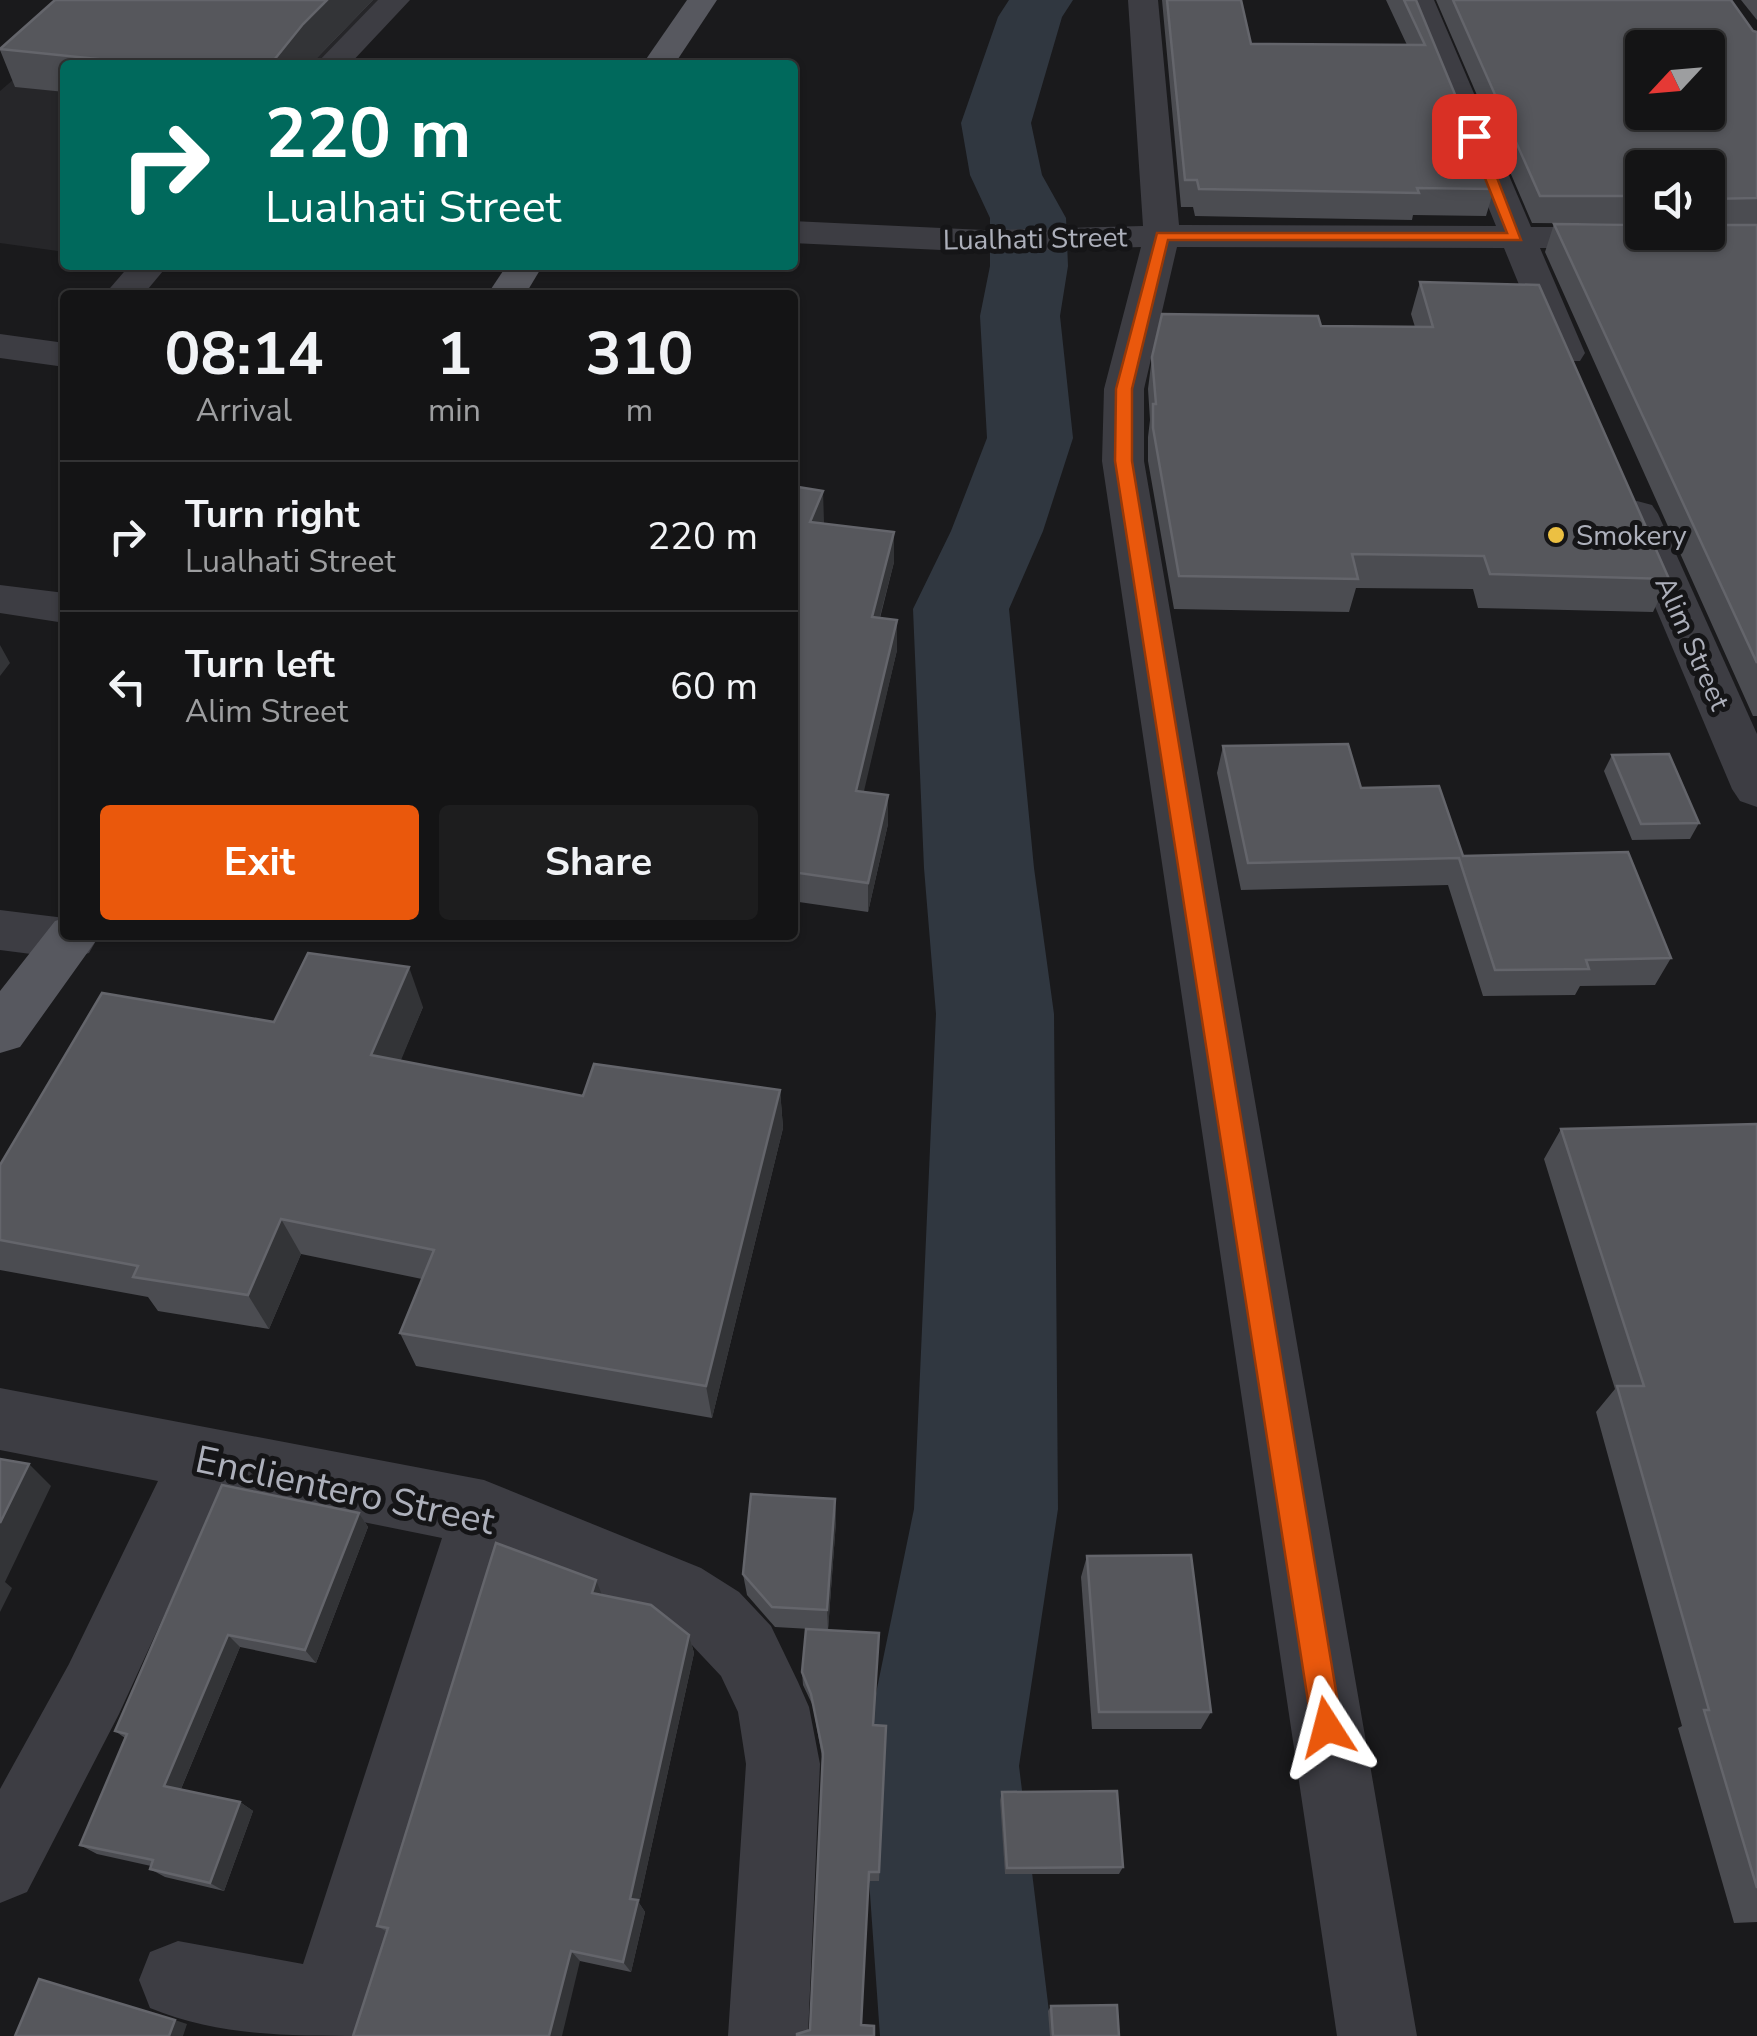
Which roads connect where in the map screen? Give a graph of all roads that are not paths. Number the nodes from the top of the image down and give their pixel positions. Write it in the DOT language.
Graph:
graph roads {
  1 [pos="396,0"];
  2 [pos="702,0"];
  3 [pos="1142,0"];
  4 [pos="1419,0"];
  5 [pos="336,60"];
  6 [pos="661,60"];
  7 [pos="798,232"];
  8 [pos="1162,236"];
  9 [pos="1516,237"];
  10 [pos="1757,238"];
  11 [pos="146,270"];
  12 [pos="128,290"];
  13 [pos="0,346"];
  14 [pos="60,354"];
  15 [pos="1578,380"];
  16 [pos="1625,486"];
  17 [pos="0,599"];
  18 [pos="60,607"];
  19 [pos="1757,789"];
  20 [pos="0,930"];
  21 [pos="60,936"];
  22 [pos="70,940"];
  23 [pos="0,1031"];
  24 [pos="0,1419"];
  25 [pos="202,1460"];
  26 [pos="484,1513"];
  27 [pos="0,1865"];
  28 [pos="178,1980"];
  29 [pos="323,2023"];
  30 [pos="768,2036"];
  31 [pos="1377,2036"];
  1 -- 5 [label="street"];
  2 -- 6 [label="main road"];
  3 -- 8 [label="street"];
  4 -- 9 [label="street"];
  7 -- 8 [label="street, Lualhati Street"];
  8 -- 9 [label="street, Lualhati Street"];
  8 -- 31 [label="street"];
  9 -- 10 [label="street, Lualhati Street"];
  9 -- 15 [label="street"];
  11 -- 12 [label="street"];
  13 -- 14 [label="street"];
  16 -- 19 [label="street, Alim Street"];
  17 -- 18 [label="street"];
  20 -- 21 [label="street"];
  22 -- 23 [label="main road"];
  24 -- 25 [label="street, Enclientero Street"];
  25 -- 26 [label="street, Enclientero Street"];
  25 -- 27 [label="street"];
  26 -- 29 [label="street"];
  26 -- 30 [label="street, Enclientero Street"];
  28 -- 29 [label="street"];
}
